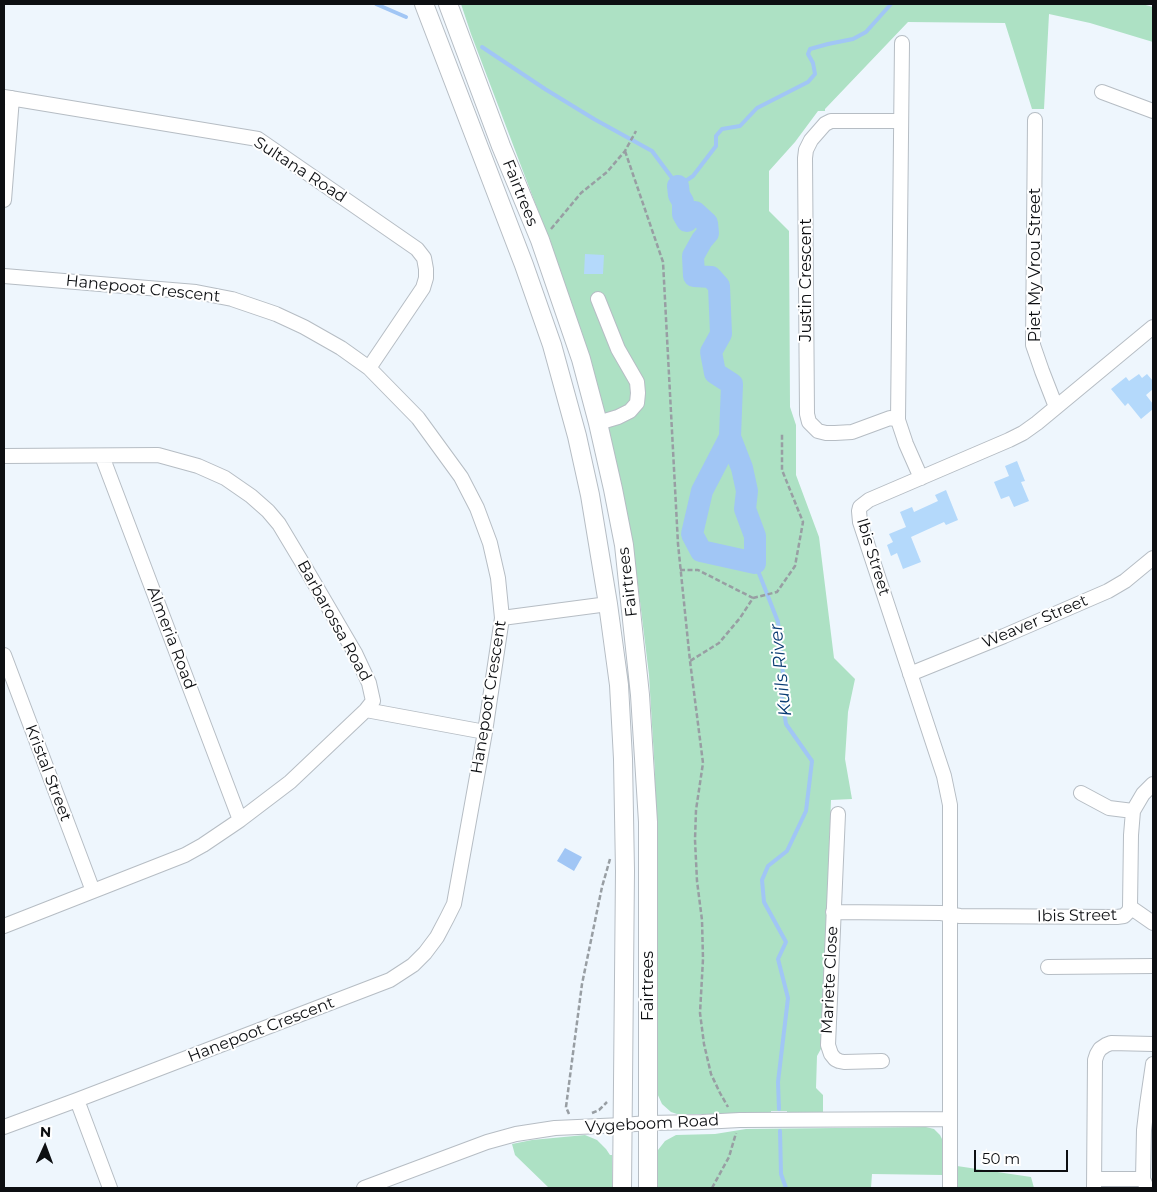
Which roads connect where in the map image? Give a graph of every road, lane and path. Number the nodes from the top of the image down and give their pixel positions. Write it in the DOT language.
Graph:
graph roads {
  1 [pos="424,4"];
  2 [pos="448,4"];
  3 [pos="902,44"];
  4 [pos="1102,92"];
  5 [pos="8,97"];
  6 [pos="1153,111"];
  7 [pos="1035,120"];
  8 [pos="901,121"];
  9 [pos="636,130"];
  10 [pos="625,151"];
  11 [pos="4,200"];
  12 [pos="549,231"];
  13 [pos="4,276"];
  14 [pos="598,299"];
  15 [pos="1153,326"];
  16 [pos="369,368"];
  17 [pos="1056,407"];
  18 [pos="898,420"];
  19 [pos="598,423"];
  20 [pos="782,433"];
  21 [pos="4,456"];
  22 [pos="102,456"];
  23 [pos="921,478"];
  24 [pos="1153,558"];
  25 [pos="680,570"];
  26 [pos="753,598"];
  27 [pos="608,604"];
  28 [pos="502,618"];
  29 [pos="4,655"];
  30 [pos="690,661"];
  31 [pos="910,674"];
  32 [pos="366,710"];
  33 [pos="485,732"];
  34 [pos="1153,784"];
  35 [pos="1081,793"];
  36 [pos="1133,811"];
  37 [pos="838,814"];
  38 [pos="240,820"];
  39 [pos="612,854"];
  40 [pos="93,891"];
  41 [pos="1130,907"];
  42 [pos="834,912"];
  43 [pos="950,915"];
  44 [pos="1153,923"];
  45 [pos="4,926"];
  46 [pos="1153,966"];
  47 [pos="1048,967"];
  48 [pos="1153,1044"];
  49 [pos="882,1061"];
  50 [pos="1153,1064"];
  51 [pos="77,1100"];
  52 [pos="607,1103"];
  53 [pos="576,1114"];
  54 [pos="584,1114"];
  55 [pos="950,1119"];
  56 [pos="740,1120"];
  57 [pos="648,1123"];
  58 [pos="623,1125"];
  59 [pos="4,1127"];
  60 [pos="1149,1130"];
  61 [pos="1095,1184"];
  62 [pos="1145,1184"];
  63 [pos="110,1188"];
  64 [pos="364,1188"];
  65 [pos="622,1188"];
  66 [pos="648,1188"];
  67 [pos="712,1188"];
  68 [pos="950,1188"];
  1 -- 27 [label="main road, Fairtrees"];
  2 -- 19 [label="main road, Fairtrees"];
  3 -- 8 [label="street"];
  4 -- 6 [label="street"];
  5 -- 11 [label="street"];
  5 -- 16 [label="street, Sultana Road"];
  7 -- 17 [label="street, Piet My Vrou Street"];
  8 -- 18 [label="street"];
  8 -- 18 [label="street, Justin Crescent"];
  9 -- 10 [label="path"];
  10 -- 12 [label="path"];
  10 -- 25 [label="path"];
  13 -- 16 [label="street, Hanepoot Crescent"];
  14 -- 19 [label="street"];
  15 -- 17 [label="street, Ibis Street"];
  16 -- 28 [label="street, Hanepoot Crescent"];
  17 -- 23 [label="street, Ibis Street"];
  18 -- 23 [label="street"];
  19 -- 57 [label="main road, Fairtrees"];
  20 -- 26 [label="path"];
  21 -- 22 [label="street, Barbarossa Road"];
  22 -- 32 [label="street, Barbarossa Road"];
  22 -- 38 [label="street, Almeria Road"];
  23 -- 31 [label="street, Ibis Street"];
  24 -- 31 [label="street, Weaver Street"];
  25 -- 26 [label="path"];
  25 -- 30 [label="path"];
  26 -- 30 [label="path"];
  27 -- 28 [label="street"];
  27 -- 58 [label="main road, Fairtrees"];
  28 -- 33 [label="street, Hanepoot Crescent"];
  29 -- 40 [label="street, Kristal Street"];
  30 -- 56 [label="path"];
  31 -- 43 [label="street, Ibis Street"];
  32 -- 33 [label="street"];
  32 -- 38 [label="street"];
  33 -- 51 [label="street, Hanepoot Crescent"];
  34 -- 36 [label="street, Ibis Street"];
  35 -- 36 [label="street"];
  36 -- 41 [label="street, Ibis Street"];
  37 -- 42 [label="street, Mariete Close"];
  38 -- 40 [label="street"];
  39 -- 53 [label="path"];
  40 -- 45 [label="street"];
  41 -- 43 [label="street, Ibis Street"];
  41 -- 44 [label="street"];
  42 -- 43 [label="street, Mariete Close"];
  42 -- 49 [label="street, Mariete Close"];
  43 -- 55 [label="street, Ibis Street"];
  46 -- 47 [label="street"];
  48 -- 61 [label="street"];
  50 -- 60 [label="street"];
  51 -- 59 [label="street, Hanepoot Crescent"];
  51 -- 63 [label="street"];
  52 -- 54 [label="path"];
  55 -- 56 [label="street, Vygeboom Road"];
  55 -- 68 [label="street, Ibis Street"];
  56 -- 57 [label="street, Vygeboom Road"];
  56 -- 67 [label="path"];
  57 -- 58 [label="street, Vygeboom Road"];
  57 -- 66 [label="main road, Fairtrees"];
  58 -- 64 [label="street, Vygeboom Road"];
  58 -- 65 [label="main road, Fairtrees"];
  60 -- 62 [label="street"];
  61 -- 62 [label="street"];
}
